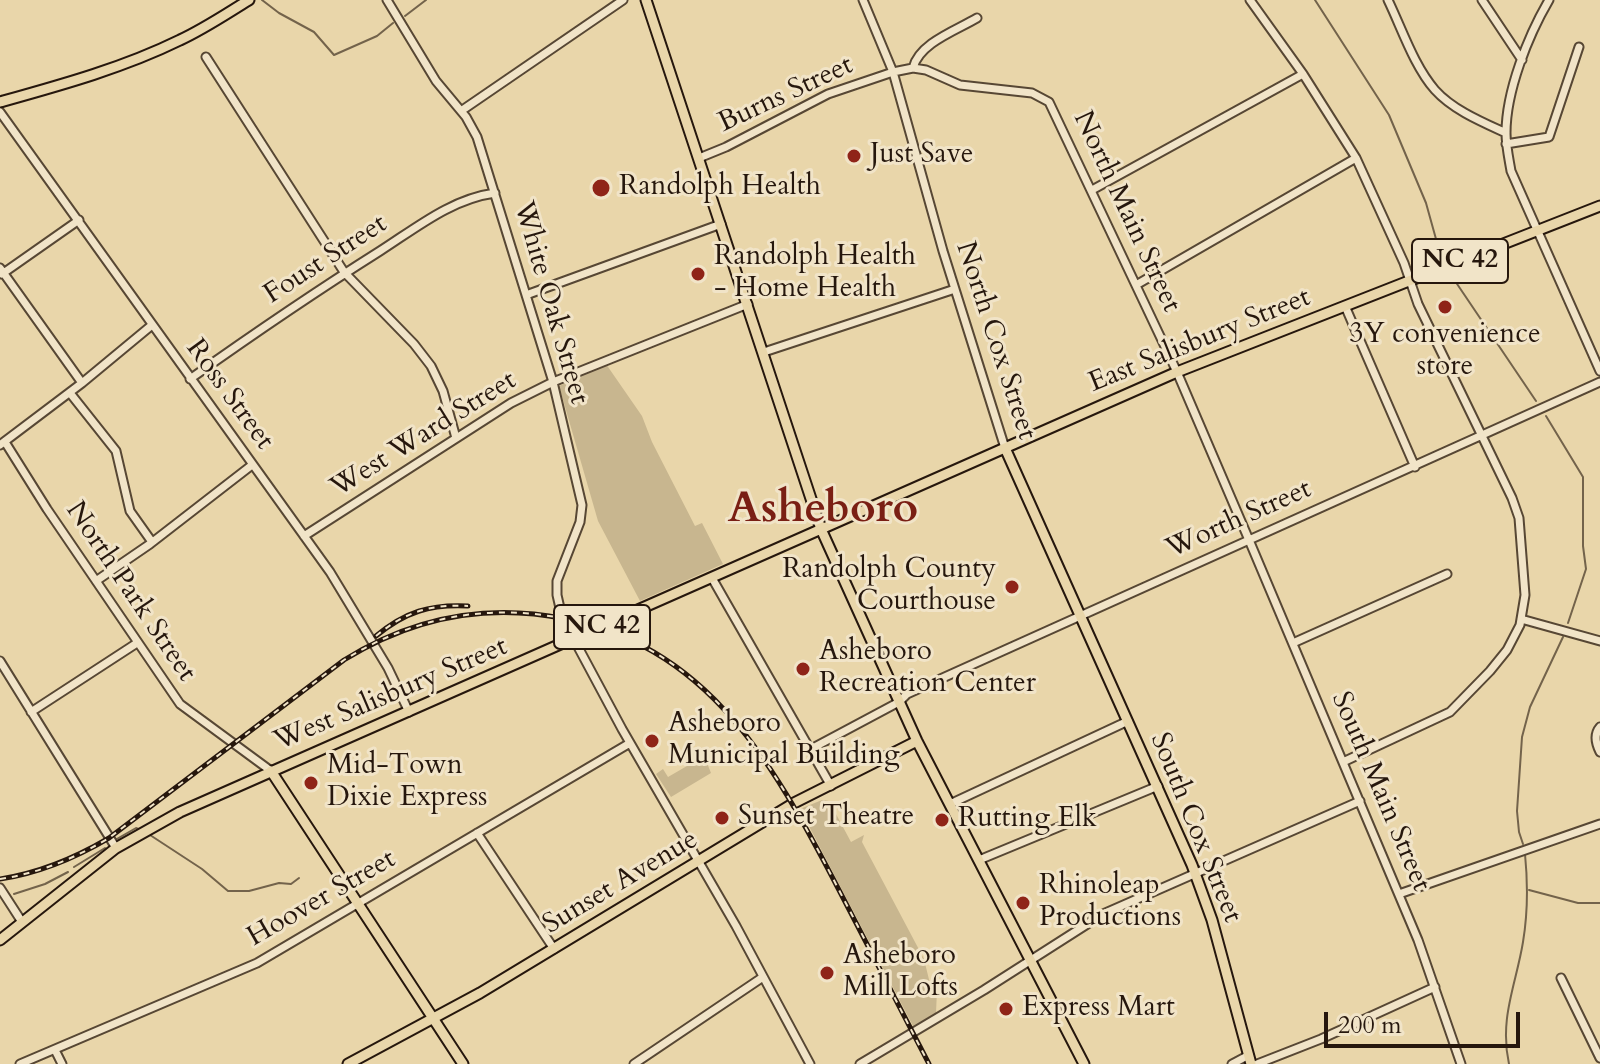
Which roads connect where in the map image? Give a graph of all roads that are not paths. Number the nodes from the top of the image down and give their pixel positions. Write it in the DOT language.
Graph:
graph roads {
  1 [pos="249,0"];
  2 [pos="387,0"];
  3 [pos="623,0"];
  4 [pos="646,0"];
  5 [pos="863,0"];
  6 [pos="1250,0"];
  7 [pos="1388,0"];
  8 [pos="1482,0"];
  9 [pos="1549,0"];
  10 [pos="977,18"];
  11 [pos="1579,47"];
  12 [pos="206,57"];
  13 [pos="1522,60"];
  14 [pos="913,68"];
  15 [pos="893,72"];
  16 [pos="1303,74"];
  17 [pos="0,102"];
  18 [pos="461,111"];
  19 [pos="0,112"];
  20 [pos="1506,133"];
  21 [pos="1506,144"];
  22 [pos="699,158"];
  23 [pos="1356,158"];
  24 [pos="1092,190"];
  25 [pos="495,193"];
  26 [pos="1600,206"];
  27 [pos="79,220"];
  28 [pos="721,224"];
  29 [pos="1538,230"];
  30 [pos="1,272"];
  31 [pos="344,272"];
  32 [pos="1409,281"];
  33 [pos="1136,285"];
  34 [pos="955,289"];
  35 [pos="526,295"];
  36 [pos="748,304"];
  37 [pos="1345,306"];
  38 [pos="152,325"];
  39 [pos="764,352"];
  40 [pos="1600,371"];
  41 [pos="1177,372"];
  42 [pos="190,379"];
  43 [pos="553,382"];
  44 [pos="1600,382"];
  45 [pos="82,383"];
  46 [pos="70,393"];
  47 [pos="1482,436"];
  48 [pos="456,438"];
  49 [pos="3,443"];
  50 [pos="1005,448"];
  51 [pos="252,465"];
  52 [pos="1415,467"];
  53 [pos="821,529"];
  54 [pos="304,536"];
  55 [pos="1249,540"];
  56 [pos="152,542"];
  57 [pos="1447,574"];
  58 [pos="712,578"];
  59 [pos="96,581"];
  60 [pos="1080,615"];
  61 [pos="1521,619"];
  62 [pos="572,640"];
  63 [pos="1600,641"];
  64 [pos="137,643"];
  65 [pos="1293,643"];
  66 [pos="0,661"];
  67 [pos="899,702"];
  68 [pos="31,712"];
  69 [pos="409,712"];
  70 [pos="1128,721"];
  71 [pos="1600,727"];
  72 [pos="917,741"];
  73 [pos="630,743"];
  74 [pos="809,750"];
  75 [pos="1600,752"];
  76 [pos="1343,762"];
  77 [pos="271,771"];
  78 [pos="831,786"];
  79 [pos="1158,786"];
  80 [pos="1360,801"];
  81 [pos="950,804"];
  82 [pos="1600,824"];
  83 [pos="477,833"];
  84 [pos="116,848"];
  85 [pos="979,860"];
  86 [pos="699,862"];
  87 [pos="1195,873"];
  88 [pos="0,888"];
  89 [pos="1399,894"];
  90 [pos="358,904"];
  91 [pos="22,922"];
  92 [pos="0,940"];
  93 [pos="554,949"];
  94 [pos="1030,959"];
  95 [pos="763,977"];
  96 [pos="1561,978"];
  97 [pos="1435,987"];
  98 [pos="433,1019"];
  99 [pos="55,1050"];
  100 [pos="1600,1058"];
  101 [pos="1252,1061"];
  102 [pos="20,1064"];
  103 [pos="62,1064"];
  104 [pos="348,1064"];
  105 [pos="463,1064"];
  106 [pos="634,1064"];
  107 [pos="810,1064"];
  108 [pos="860,1064"];
  109 [pos="1084,1064"];
  110 [pos="1232,1064"];
  111 [pos="1461,1064"];
  1 -- 17 [label="main road"];
  2 -- 18 [label="street, White Oak Street"];
  3 -- 18 [label="street"];
  4 -- 22 [label="main road"];
  5 -- 15 [label="street, North Cox Street"];
  6 -- 16 [label="street"];
  7 -- 20 [label="street"];
  8 -- 13 [label="street"];
  9 -- 13 [label="street"];
  10 -- 14 [label="street"];
  11 -- 21 [label="street"];
  12 -- 31 [label="street"];
  13 -- 20 [label="street"];
  14 -- 15 [label="street, Burns Street"];
  14 -- 24 [label="street, North Main Street"];
  15 -- 22 [label="street, Burns Street"];
  15 -- 34 [label="street, North Cox Street"];
  16 -- 23 [label="street"];
  16 -- 24 [label="street"];
  18 -- 25 [label="street, White Oak Street"];
  19 -- 27 [label="street, Ross Street"];
  20 -- 21 [label="street"];
  21 -- 29 [label="street"];
  22 -- 28 [label="main road"];
  23 -- 32 [label="street"];
  23 -- 33 [label="street"];
  24 -- 33 [label="street, North Main Street"];
  25 -- 31 [label="street, Foust Street"];
  25 -- 35 [label="street, White Oak Street"];
  26 -- 29 [label="main road, East Salisbury Street / NC 42"];
  27 -- 30 [label="street"];
  27 -- 38 [label="street, Ross Street"];
  28 -- 35 [label="street"];
  28 -- 36 [label="main road"];
  29 -- 32 [label="main road, East Salisbury Street / NC 42"];
  29 -- 40 [label="street"];
  30 -- 45 [label="street"];
  31 -- 42 [label="street, Foust Street"];
  31 -- 48 [label="street"];
  32 -- 37 [label="main road, East Salisbury Street / NC 42"];
  32 -- 47 [label="street"];
  33 -- 41 [label="street, North Main Street"];
  34 -- 39 [label="street"];
  34 -- 50 [label="street, North Cox Street"];
  35 -- 43 [label="street, White Oak Street"];
  36 -- 39 [label="main road"];
  36 -- 43 [label="street, West Ward Street"];
  37 -- 41 [label="main road, East Salisbury Street / NC 42"];
  37 -- 52 [label="street"];
  38 -- 42 [label="street, Ross Street"];
  38 -- 45 [label="street"];
  39 -- 53 [label="main road"];
  41 -- 50 [label="main road, East Salisbury Street / NC 42"];
  41 -- 55 [label="street, North Main Street"];
  42 -- 51 [label="street, Ross Street"];
  43 -- 48 [label="street, West Ward Street"];
  43 -- 62 [label="street, White Oak Street"];
  44 -- 47 [label="street, Worth Street"];
  45 -- 46 [label="street"];
  46 -- 49 [label="street"];
  46 -- 56 [label="street"];
  47 -- 52 [label="street, Worth Street"];
  47 -- 61 [label="street"];
  48 -- 54 [label="street, West Ward Street"];
  49 -- 59 [label="street, North Park Street"];
  50 -- 53 [label="main road, East Salisbury Street / NC 42"];
  50 -- 60 [label="main road, North Cox Street"];
  51 -- 54 [label="street, Ross Street"];
  51 -- 56 [label="street"];
  52 -- 55 [label="street, Worth Street"];
  53 -- 58 [label="main road, West Salisbury Street / NC 42"];
  53 -- 67 [label="main road"];
  54 -- 69 [label="street, Ross Street"];
  55 -- 60 [label="street, Worth Street"];
  55 -- 65 [label="street, South Main Street"];
  56 -- 59 [label="street"];
  57 -- 65 [label="street"];
  58 -- 62 [label="main road, West Salisbury Street / NC 42"];
  58 -- 74 [label="street"];
  59 -- 64 [label="street, North Park Street"];
  60 -- 67 [label="street, Worth Street"];
  60 -- 70 [label="main road, South Cox Street"];
  61 -- 63 [label="street"];
  61 -- 76 [label="street"];
  62 -- 69 [label="main road, West Salisbury Street / NC 42"];
  62 -- 73 [label="street, White Oak Street"];
  64 -- 68 [label="street"];
  64 -- 77 [label="street, North Park Street"];
  65 -- 76 [label="street, South Main Street"];
  66 -- 68 [label="street"];
  67 -- 72 [label="main road"];
  67 -- 74 [label="street, Worth Street"];
  68 -- 84 [label="street"];
  69 -- 77 [label="main road, West Salisbury Street / NC 42"];
  70 -- 79 [label="main road, South Cox Street"];
  70 -- 81 [label="street"];
  71 -- 75 [label="street"];
  72 -- 78 [label="main road, Sunset Avenue"];
  72 -- 81 [label="main road"];
  73 -- 83 [label="street, Hoover Street"];
  73 -- 86 [label="street, White Oak Street"];
  74 -- 78 [label="street"];
  76 -- 80 [label="street, South Main Street"];
  77 -- 84 [label="main road, West Salisbury Street / NC 42"];
  77 -- 90 [label="main road, North Park Street"];
  78 -- 86 [label="main road, Sunset Avenue"];
  79 -- 85 [label="street"];
  79 -- 87 [label="main road, South Cox Street"];
  80 -- 87 [label="street"];
  80 -- 89 [label="street, South Main Street"];
  81 -- 85 [label="main road"];
  82 -- 89 [label="street"];
  83 -- 90 [label="street, Hoover Street"];
  83 -- 93 [label="street"];
  84 -- 91 [label="main road, West Salisbury Street / NC 42"];
  85 -- 94 [label="main road"];
  86 -- 93 [label="main road, Sunset Avenue"];
  86 -- 95 [label="street, White Oak Street"];
  87 -- 94 [label="street"];
  87 -- 101 [label="main road, South Cox Street"];
  88 -- 91 [label="street"];
  89 -- 97 [label="street, South Main Street"];
  90 -- 98 [label="main road, North Park Street"];
  90 -- 99 [label="street, Hoover Street"];
  91 -- 92 [label="main road, West Salisbury Street / NC 42"];
  93 -- 98 [label="main road, Sunset Avenue"];
  94 -- 108 [label="street"];
  94 -- 109 [label="main road"];
  95 -- 106 [label="street"];
  95 -- 107 [label="street, White Oak Street"];
  96 -- 100 [label="street"];
  97 -- 101 [label="street"];
  97 -- 111 [label="street, South Main Street"];
  98 -- 104 [label="main road, Sunset Avenue"];
  98 -- 105 [label="main road, North Park Street"];
  99 -- 102 [label="street, Hoover Street"];
  99 -- 103 [label="street"];
  101 -- 110 [label="street"];
}
